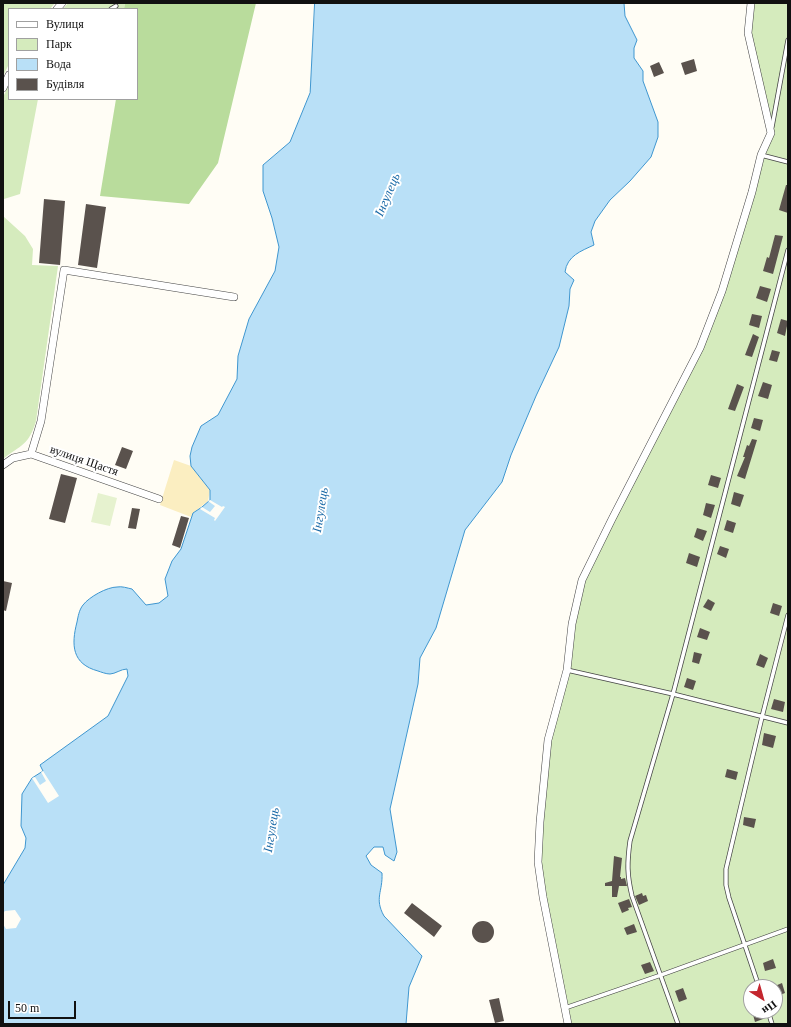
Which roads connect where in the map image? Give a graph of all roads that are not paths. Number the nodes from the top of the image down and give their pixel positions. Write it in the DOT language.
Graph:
graph roads {
  1 [pos="751,3"];
  2 [pos="116,6"];
  3 [pos="113,8"];
  4 [pos="788,40"];
  5 [pos="8,77"];
  6 [pos="3,88"];
  7 [pos="771,133"];
  8 [pos="761,155"];
  9 [pos="788,162"];
  10 [pos="788,250"];
  11 [pos="234,297"];
  12 [pos="30,454"];
  13 [pos="3,465"];
  14 [pos="159,499"];
  15 [pos="788,615"];
  16 [pos="567,670"];
  17 [pos="673,694"];
  18 [pos="762,717"];
  19 [pos="788,723"];
  20 [pos="788,929"];
  21 [pos="744,944"];
  22 [pos="661,975"];
  23 [pos="756,979"];
  24 [pos="565,1008"];
  25 [pos="568,1024"];
  26 [pos="678,1024"];
  1 -- 7 [label="street"];
  2 -- 3 [label="lane"];
  4 -- 7 [label="lane"];
  5 -- 6 [label="street"];
  7 -- 8 [label="street"];
  8 -- 9 [label="lane"];
  8 -- 16 [label="street"];
  10 -- 17 [label="lane"];
  11 -- 12 [label="street"];
  12 -- 13 [label="street, вулиця Щастя"];
  12 -- 14 [label="street, вулиця Щастя"];
  15 -- 18 [label="lane"];
  16 -- 17 [label="lane"];
  16 -- 24 [label="street"];
  17 -- 18 [label="lane"];
  17 -- 22 [label="lane"];
  18 -- 19 [label="lane"];
  18 -- 21 [label="lane"];
  20 -- 21 [label="lane"];
  21 -- 22 [label="lane"];
  21 -- 23 [label="lane"];
  22 -- 24 [label="lane"];
  22 -- 26 [label="lane"];
  24 -- 25 [label="street"];
}
